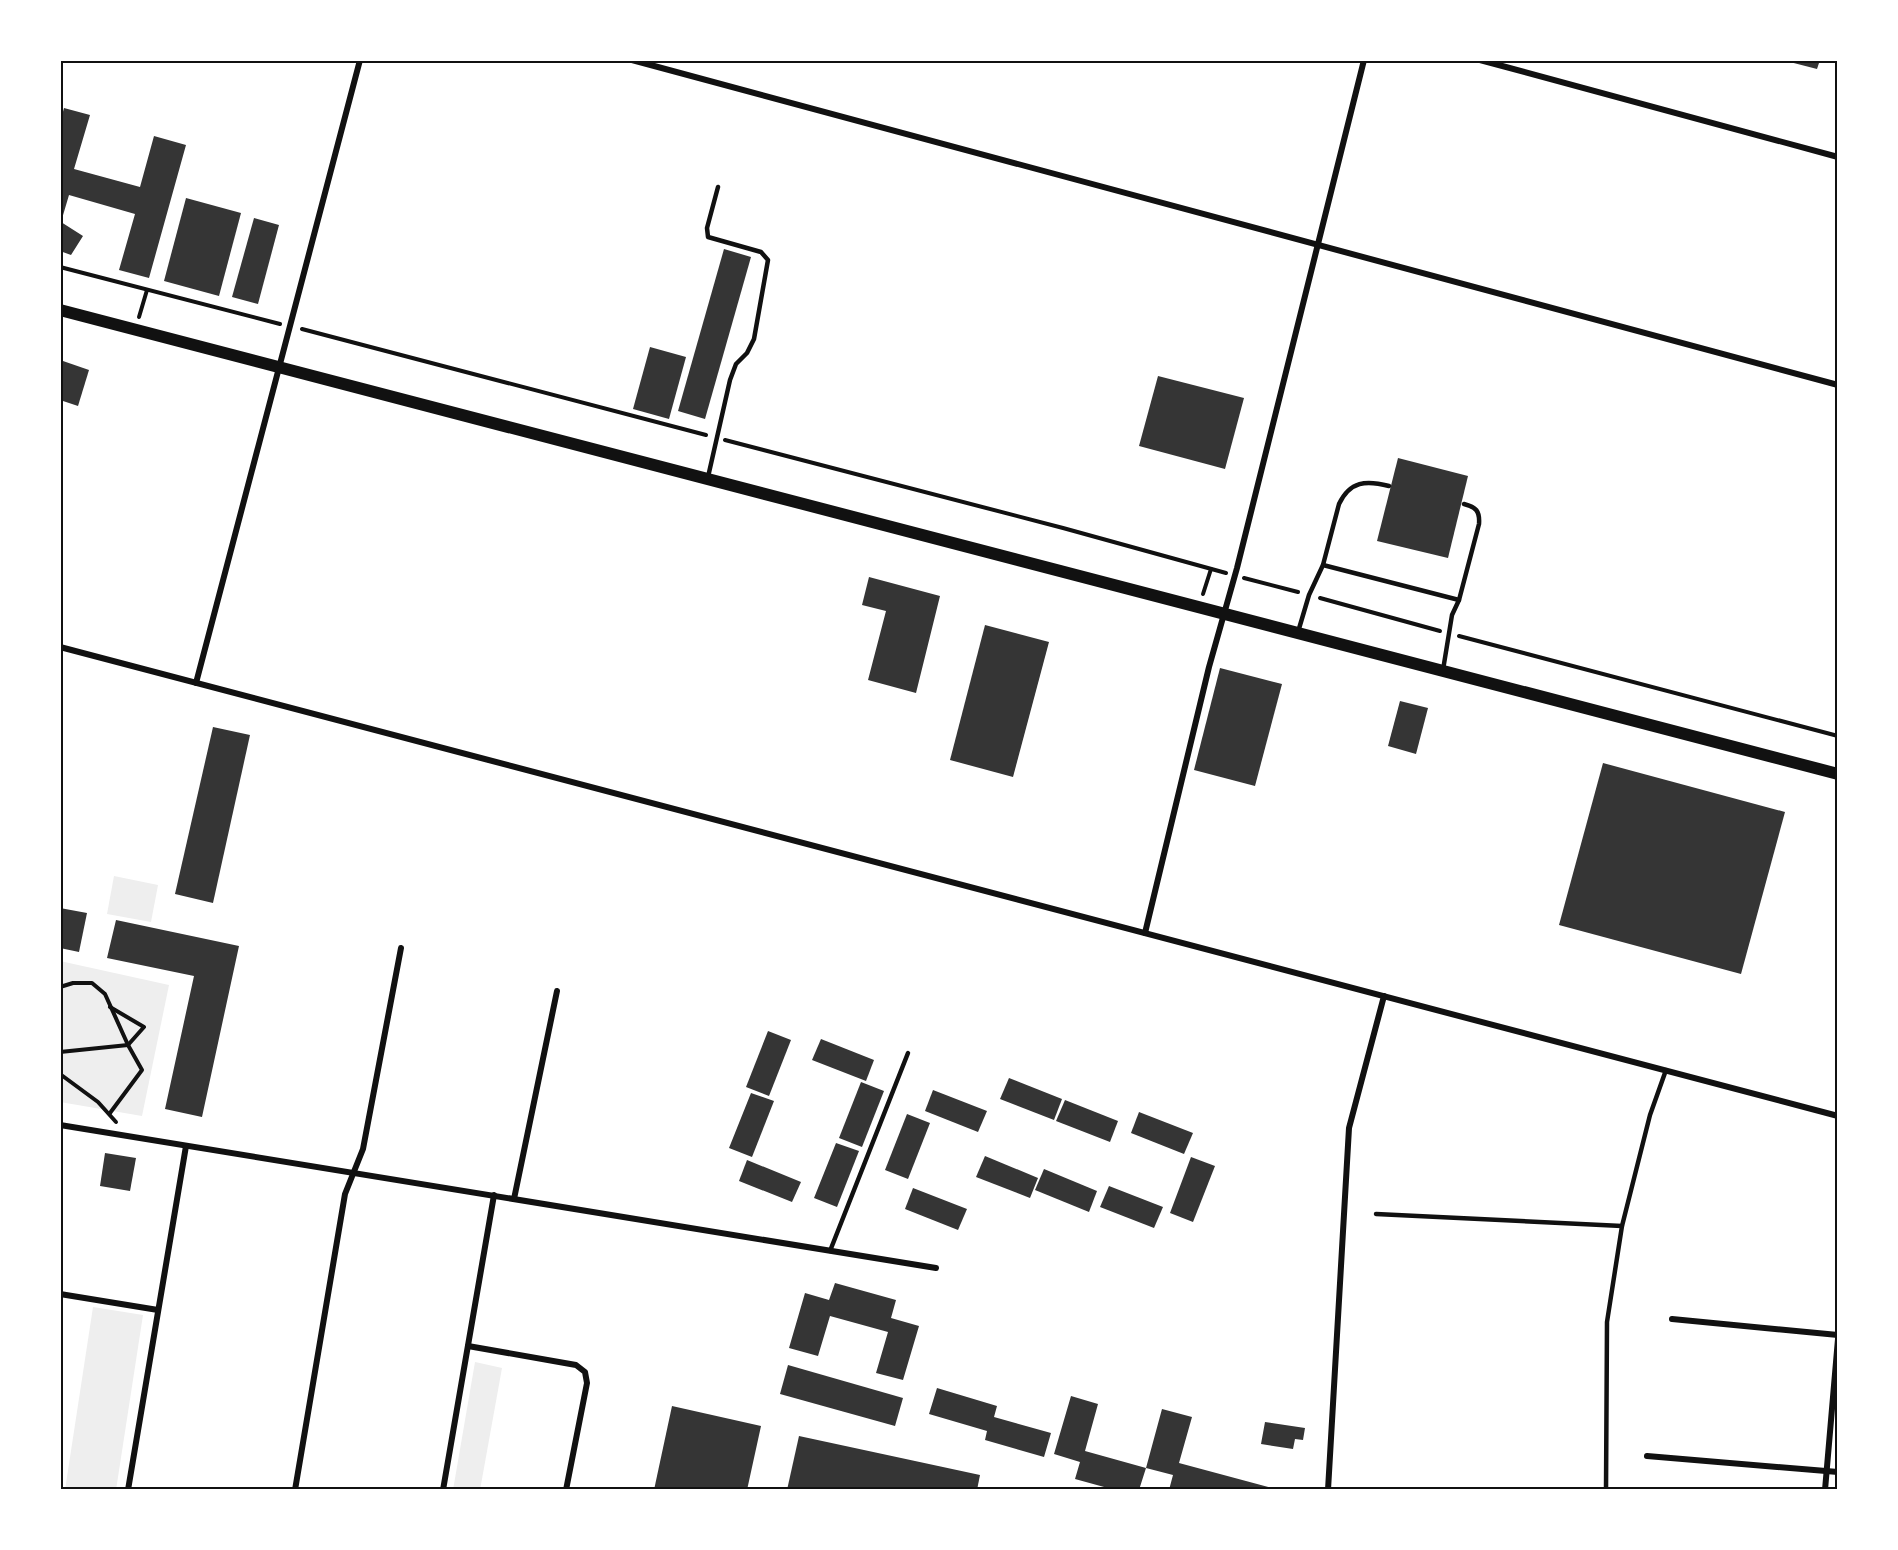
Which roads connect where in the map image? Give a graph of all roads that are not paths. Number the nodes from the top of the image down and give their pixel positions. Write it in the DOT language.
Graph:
graph roads {
  1 [pos="360,60"];
  2 [pos="632,60"];
  3 [pos="1364,60"];
  4 [pos="1480,60"];
  5 [pos="1838,157"];
  6 [pos="718,188"];
  7 [pos="1317,245"];
  8 [pos="60,310"];
  9 [pos="280,367"];
  10 [pos="1838,385"];
  11 [pos="708,479"];
  12 [pos="1389,486"];
  13 [pos="1464,504"];
  14 [pos="1323,565"];
  15 [pos="1459,600"];
  16 [pos="1224,614"];
  17 [pos="1298,633"];
  18 [pos="60,647"];
  19 [pos="1443,671"];
  20 [pos="196,683"];
  21 [pos="1838,774"];
  22 [pos="1145,933"];
  23 [pos="401,948"];
  24 [pos="557,991"];
  25 [pos="1384,996"];
  26 [pos="908,1053"];
  27 [pos="1666,1070"];
  28 [pos="1838,1107"];
  29 [pos="1837,1115"];
  30 [pos="60,1125"];
  31 [pos="186,1146"];
  32 [pos="354,1173"];
  33 [pos="494,1195"];
  34 [pos="514,1199"];
  35 [pos="1376,1214"];
  36 [pos="1622,1226"];
  37 [pos="830,1251"];
  38 [pos="936,1268"];
  39 [pos="60,1294"];
  40 [pos="158,1310"];
  41 [pos="1672,1319"];
  42 [pos="1838,1337"];
  43 [pos="468,1346"];
  44 [pos="1647,1456"];
  45 [pos="1826,1471"];
  46 [pos="1838,1472"];
  47 [pos="128,1490"];
  48 [pos="295,1490"];
  49 [pos="443,1490"];
  50 [pos="566,1490"];
  51 [pos="1328,1490"];
  52 [pos="1606,1490"];
  53 [pos="1825,1490"];
  1 -- 9 [label="street"];
  2 -- 7 [label="street"];
  3 -- 7 [label="street"];
  4 -- 5 [label="street"];
  6 -- 11 [label="lane"];
  7 -- 10 [label="street"];
  7 -- 16 [label="street"];
  8 -- 9 [label="main road"];
  9 -- 11 [label="main road"];
  9 -- 20 [label="street"];
  11 -- 16 [label="main road"];
  12 -- 14 [label="lane"];
  13 -- 15 [label="lane"];
  14 -- 15 [label="lane"];
  14 -- 17 [label="lane"];
  15 -- 19 [label="lane"];
  16 -- 17 [label="main road"];
  16 -- 22 [label="street"];
  17 -- 19 [label="main road"];
  18 -- 20 [label="street"];
  19 -- 21 [label="main road"];
  20 -- 22 [label="street"];
  22 -- 25 [label="street"];
  23 -- 32 [label="street"];
  24 -- 34 [label="street"];
  25 -- 27 [label="street"];
  25 -- 51 [label="street"];
  26 -- 37 [label="lane"];
  27 -- 29 [label="street"];
  27 -- 36 [label="lane"];
  28 -- 29 [label="street"];
  30 -- 31 [label="street"];
  31 -- 32 [label="street"];
  31 -- 40 [label="street"];
  32 -- 33 [label="street"];
  32 -- 48 [label="street"];
  33 -- 34 [label="street"];
  33 -- 43 [label="street"];
  34 -- 37 [label="street"];
  35 -- 36 [label="lane"];
  36 -- 52 [label="lane"];
  37 -- 38 [label="street"];
  39 -- 40 [label="street"];
  40 -- 47 [label="street"];
  41 -- 42 [label="street"];
  42 -- 45 [label="street"];
  43 -- 49 [label="street"];
  43 -- 50 [label="street"];
  44 -- 45 [label="street"];
  45 -- 46 [label="street"];
  45 -- 53 [label="street"];
}
